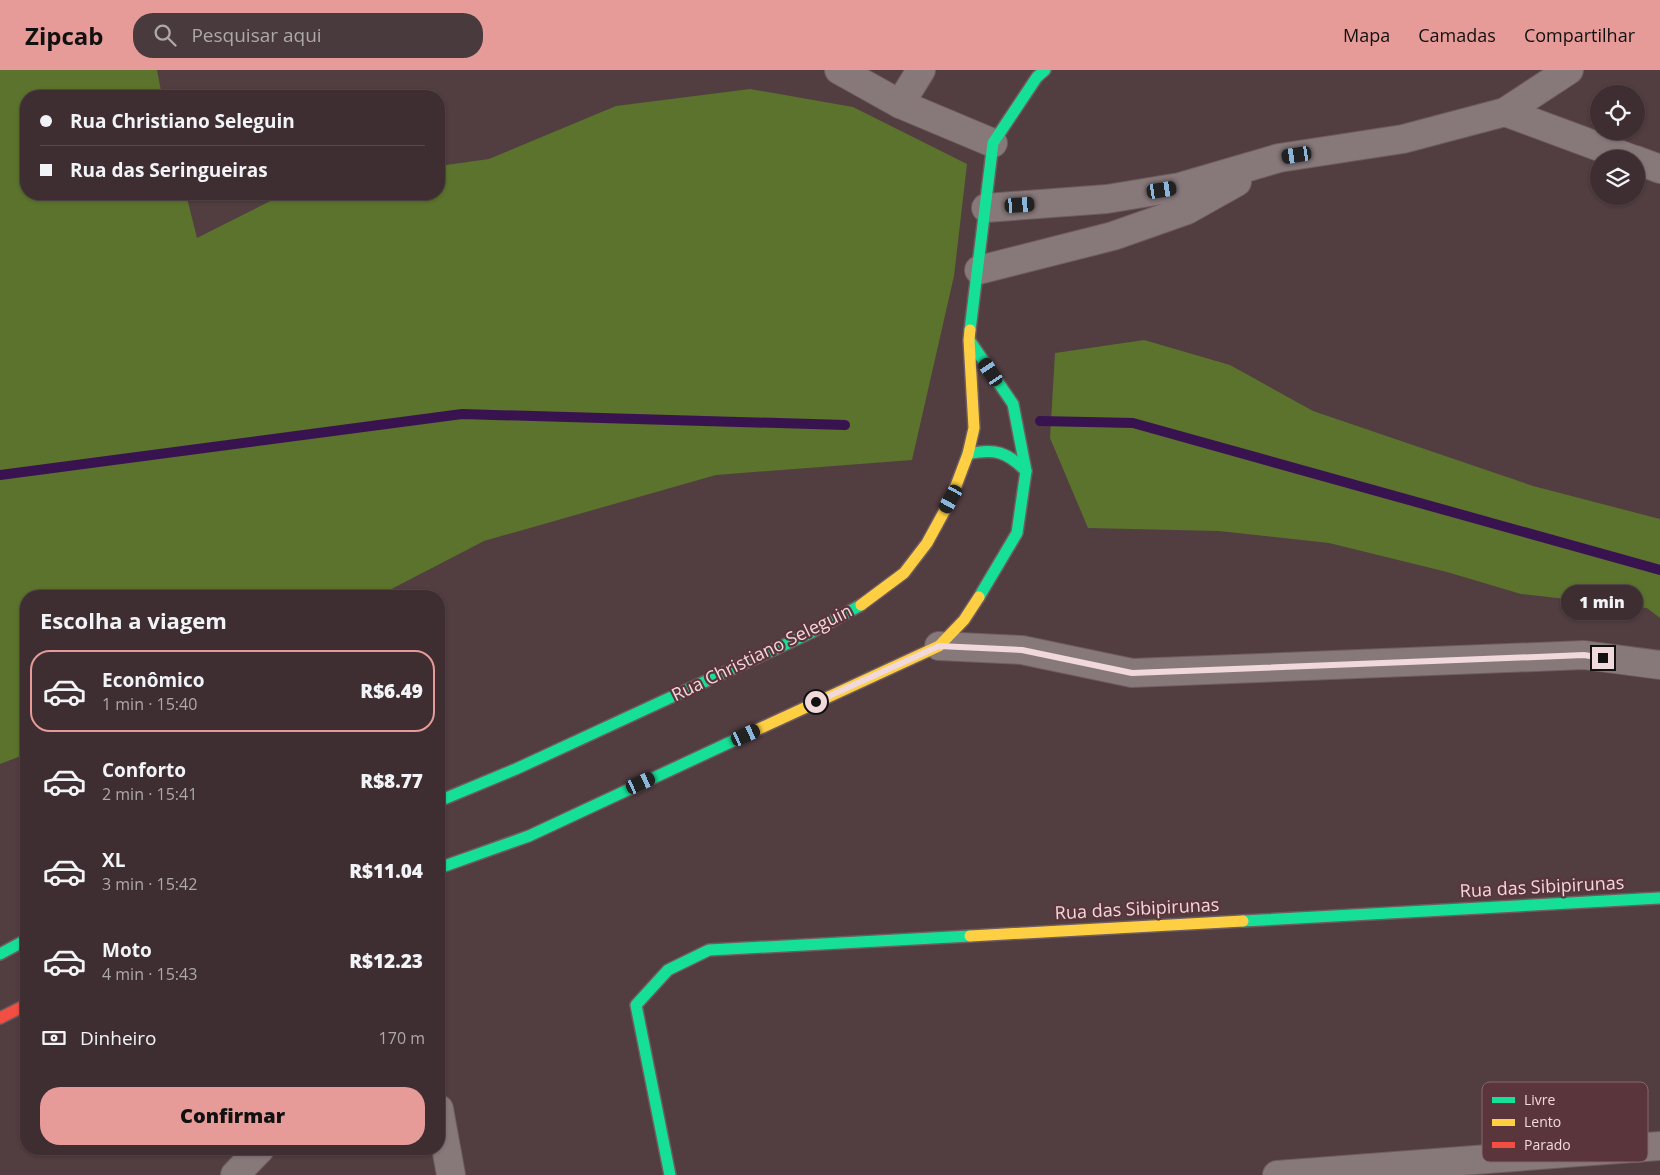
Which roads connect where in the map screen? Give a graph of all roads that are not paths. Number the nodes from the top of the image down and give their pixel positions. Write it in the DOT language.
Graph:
graph roads {
  1 [pos="839,70"];
  2 [pos="921,70"];
  3 [pos="1045,70"];
  4 [pos="1569,70"];
  5 [pos="900,104"];
  6 [pos="1504,112"];
  7 [pos="994,143"];
  8 [pos="1607,150"];
  9 [pos="1279,158"];
  10 [pos="1645,163"];
  11 [pos="1660,169"];
  12 [pos="986,208"];
  13 [pos="979,270"];
  14 [pos="969,340"];
  15 [pos="968,454"];
  16 [pos="1026,471"];
  17 [pos="939,646"];
  18 [pos="1660,666"];
  19 [pos="445,799"];
  20 [pos="445,866"];
  21 [pos="1660,898"];
  22 [pos="20,943"];
  23 [pos="0,954"];
  24 [pos="20,1008"];
  25 [pos="0,1018"];
  26 [pos="445,1142"];
  27 [pos="254,1155"];
  28 [pos="1482,1159"];
  29 [pos="235,1175"];
  30 [pos="451,1175"];
  31 [pos="670,1175"];
  32 [pos="1277,1175"];
  1 -- 5 [label="street"];
  2 -- 5 [label="street"];
  3 -- 7 [label="main road, Rua Christiano Seleguin"];
  4 -- 6 [label="street"];
  5 -- 7 [label="street"];
  6 -- 8 [label="street"];
  6 -- 9 [label="street"];
  7 -- 12 [label="main road, Rua Christiano Seleguin"];
  9 -- 12 [label="street"];
  9 -- 13 [label="street"];
  10 -- 11 [label="street"];
  12 -- 13 [label="main road, Rua Christiano Seleguin"];
  13 -- 14 [label="main road, Rua Christiano Seleguin"];
  14 -- 15 [label="main road, Rua Christiano Seleguin"];
  14 -- 16 [label="main road"];
  15 -- 16 [label="main road"];
  15 -- 19 [label="main road, Rua Christiano Seleguin"];
  16 -- 17 [label="main road"];
  17 -- 18 [label="street"];
  17 -- 20 [label="main road"];
  21 -- 31 [label="main road, Rua das Sibipirunas"];
  22 -- 23 [label="main road"];
  24 -- 25 [label="main road"];
  26 -- 30 [label="street"];
  27 -- 29 [label="street"];
  28 -- 32 [label="street"];
}
